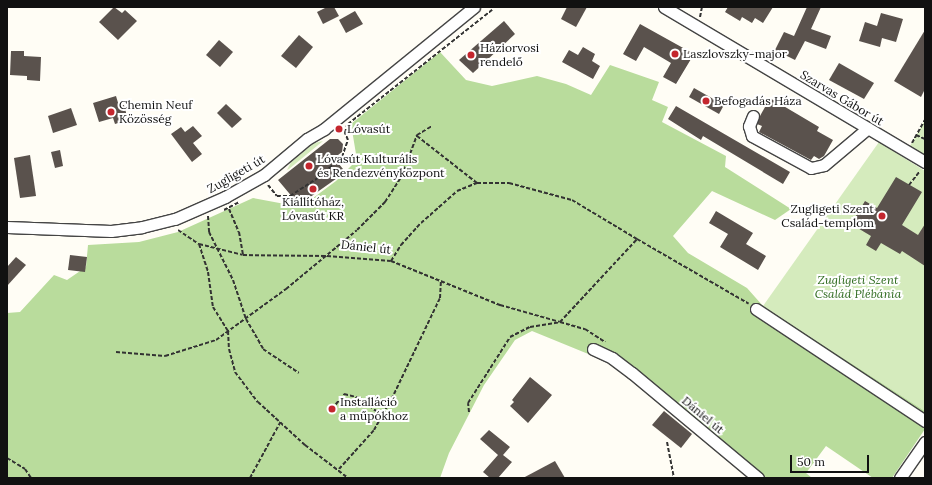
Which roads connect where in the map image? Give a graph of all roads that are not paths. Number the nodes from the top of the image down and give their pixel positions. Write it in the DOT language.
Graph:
graph roads {
  1 [pos="474,7"];
  2 [pos="664,7"];
  3 [pos="753,116"];
  4 [pos="868,128"];
  5 [pos="922,167"];
  6 [pos="7,227"];
  7 [pos="756,309"];
  8 [pos="593,349"];
  9 [pos="925,421"];
  10 [pos="925,442"];
  11 [pos="758,478"];
  12 [pos="900,478"];
  1 -- 6 [label="street, Zugligeti út"];
  2 -- 4 [label="street, Szarvas Gábor út"];
  3 -- 4 [label="street"];
  4 -- 5 [label="street, Szarvas Gábor út"];
  7 -- 9 [label="street"];
  8 -- 11 [label="street, Dániel út"];
  10 -- 12 [label="street"];
}
